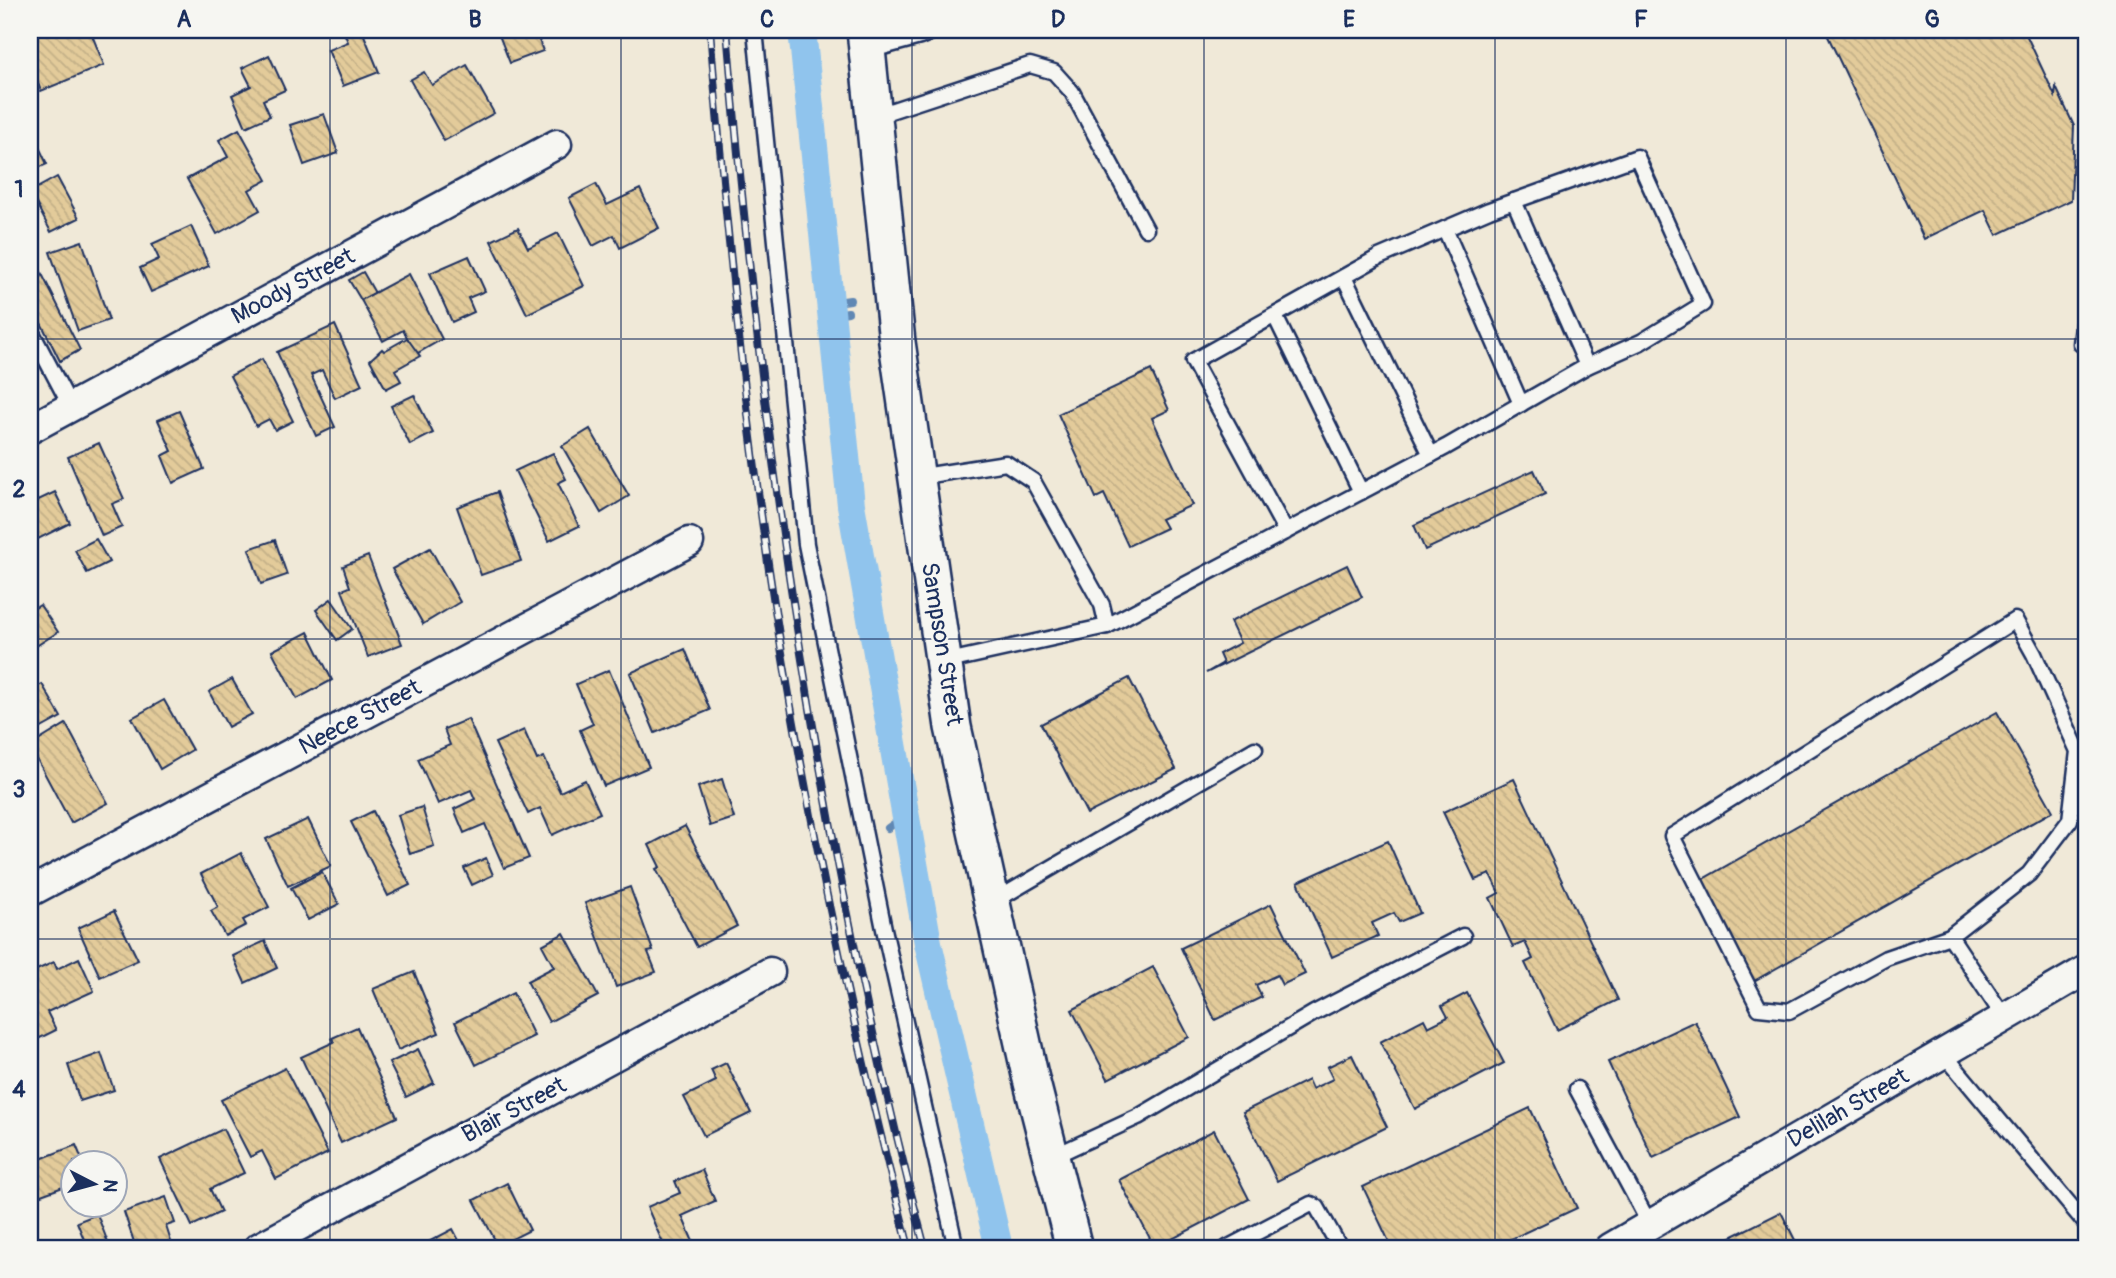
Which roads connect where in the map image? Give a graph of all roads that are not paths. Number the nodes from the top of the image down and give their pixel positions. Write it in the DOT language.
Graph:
graph roads {
  1 [pos="755,30"];
  2 [pos="936,30"];
  3 [pos="866,41"];
  4 [pos="874,117"];
  5 [pos="557,144"];
  6 [pos="1514,201"];
  7 [pos="1146,229"];
  8 [pos="1445,229"];
  9 [pos="1343,277"];
  10 [pos="2086,298"];
  11 [pos="1275,316"];
  12 [pos="30,329"];
  13 [pos="2081,344"];
  14 [pos="1587,366"];
  15 [pos="1521,404"];
  16 [pos="71,407"];
  17 [pos="30,429"];
  18 [pos="1431,456"];
  19 [pos="917,477"];
  20 [pos="1361,492"];
  21 [pos="1286,532"];
  22 [pos="689,542"];
  23 [pos="1107,625"];
  24 [pos="944,662"];
  25 [pos="1255,749"];
  26 [pos="30,892"];
  27 [pos="992,902"];
  28 [pos="1463,936"];
  29 [pos="1950,936"];
  30 [pos="2086,970"];
  31 [pos="770,972"];
  32 [pos="2004,1017"];
  33 [pos="1943,1053"];
  34 [pos="1577,1089"];
  35 [pos="1051,1157"];
  36 [pos="1649,1223"];
  37 [pos="2086,1224"];
  38 [pos="258,1248"];
  39 [pos="956,1248"];
  40 [pos="1074,1248"];
  41 [pos="1227,1248"];
  42 [pos="1340,1248"];
  43 [pos="1610,1248"];
  1 -- 39 [label="lane"];
  2 -- 3 [label="lane"];
  3 -- 4 [label="street, Sampson Street"];
  4 -- 7 [label="lane"];
  4 -- 19 [label="street, Sampson Street"];
  5 -- 16 [label="street, Moody Street"];
  6 -- 8 [label="lane"];
  6 -- 14 [label="lane"];
  6 -- 14 [label="lane"];
  8 -- 9 [label="lane"];
  8 -- 15 [label="lane"];
  9 -- 11 [label="lane"];
  9 -- 18 [label="lane"];
  10 -- 13 [label="lane"];
  11 -- 20 [label="lane"];
  11 -- 21 [label="lane"];
  12 -- 16 [label="lane"];
  14 -- 15 [label="lane"];
  15 -- 18 [label="lane"];
  16 -- 17 [label="street, Moody Street"];
  18 -- 20 [label="lane"];
  19 -- 23 [label="lane"];
  19 -- 24 [label="street, Sampson Street"];
  20 -- 21 [label="lane"];
  21 -- 23 [label="lane"];
  22 -- 26 [label="street, Neece Street"];
  23 -- 24 [label="lane"];
  24 -- 27 [label="street, Sampson Street"];
  25 -- 27 [label="lane"];
  27 -- 35 [label="street, Sampson Street"];
  28 -- 35 [label="lane"];
  29 -- 29 [label="lane"];
  29 -- 32 [label="lane"];
  30 -- 32 [label="street, Delilah Street"];
  31 -- 38 [label="street, Blair Street"];
  32 -- 33 [label="street, Delilah Street"];
  33 -- 36 [label="street, Delilah Street"];
  33 -- 37 [label="lane"];
  34 -- 36 [label="lane"];
  35 -- 40 [label="street, Sampson Street"];
  36 -- 43 [label="street, Delilah Street"];
  41 -- 42 [label="lane"];
}
